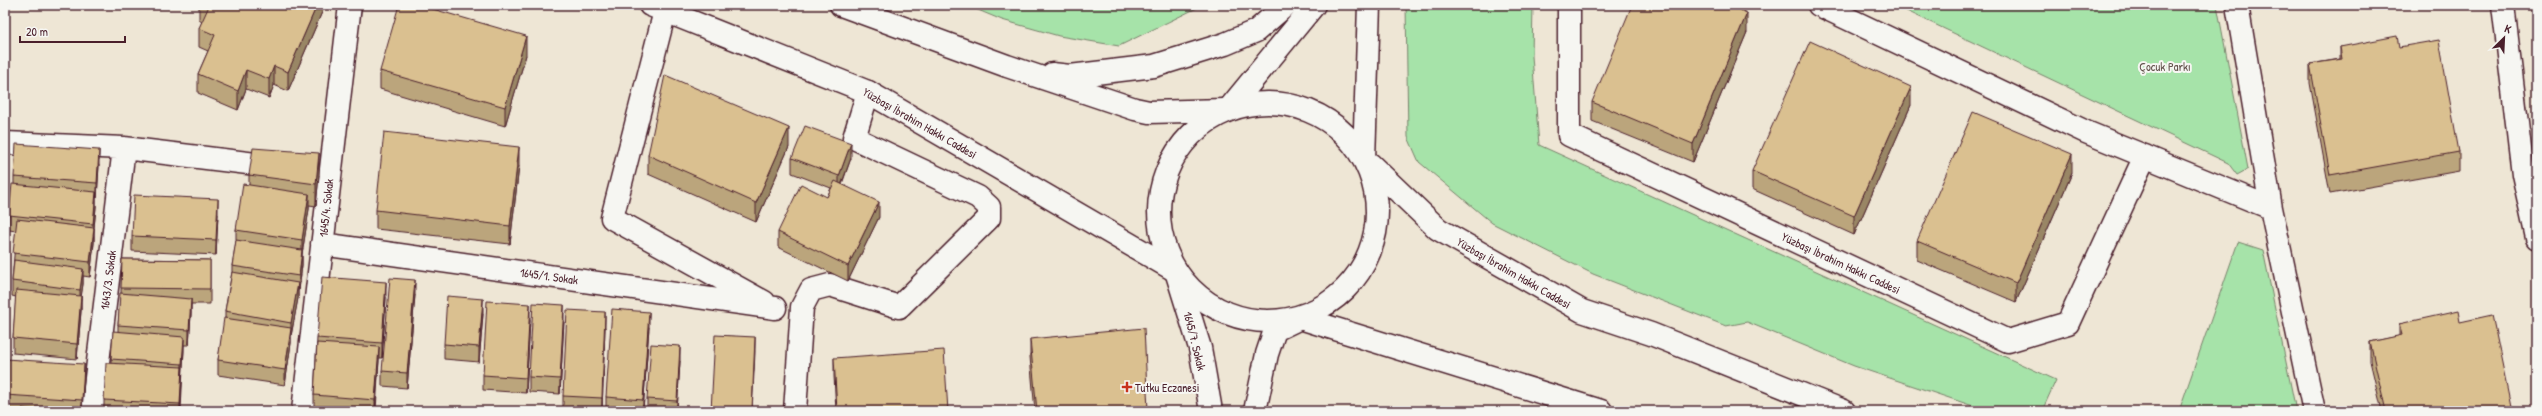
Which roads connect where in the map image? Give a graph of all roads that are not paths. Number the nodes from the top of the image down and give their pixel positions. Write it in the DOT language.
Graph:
graph roads {
  1 [pos="350,5"];
  2 [pos="841,5"];
  3 [pos="1286,5"];
  4 [pos="1314,5"];
  5 [pos="1369,5"];
  6 [pos="1569,5"];
  7 [pos="1819,5"];
  8 [pos="2237,5"];
  9 [pos="2503,5"];
  10 [pos="658,8"];
  11 [pos="1026,72"];
  12 [pos="868,92"];
  13 [pos="1228,110"];
  14 [pos="5,143"];
  15 [pos="124,148"];
  16 [pos="2145,156"];
  17 [pos="1364,159"];
  18 [pos="330,173"];
  19 [pos="2271,208"];
  20 [pos="2537,238"];
  21 [pos="322,244"];
  22 [pos="1176,271"];
  23 [pos="802,307"];
  24 [pos="775,308"];
  25 [pos="1300,318"];
  26 [pos="92,411"];
  27 [pos="303,411"];
  28 [pos="796,411"];
  29 [pos="1211,411"];
  30 [pos="1255,411"];
  31 [pos="1601,411"];
  32 [pos="1844,411"];
  33 [pos="2314,411"];
  1 -- 18 [label="street, 1645/4. Sokak"];
  2 -- 11 [label="street"];
  3 -- 11 [label="street"];
  4 -- 13 [label="street"];
  5 -- 17 [label="street"];
  6 -- 16 [label="street, Yüzbaşı İbrahim Hakkı Caddesi"];
  7 -- 16 [label="street"];
  8 -- 19 [label="street"];
  9 -- 20 [label="street"];
  10 -- 12 [label="street, Yüzbaşı İbrahim Hakkı Caddesi"];
  10 -- 24 [label="street"];
  11 -- 13 [label="street"];
  12 -- 22 [label="street, Yüzbaşı İbrahim Hakkı Caddesi"];
  12 -- 23 [label="street"];
  13 -- 17 [label="street"];
  13 -- 22 [label="street"];
  14 -- 15 [label="street"];
  15 -- 18 [label="street"];
  15 -- 26 [label="street, 1643/3. Sokak"];
  16 -- 19 [label="street"];
  17 -- 25 [label="street"];
  17 -- 32 [label="street, Yüzbaşı İbrahim Hakkı Caddesi"];
  18 -- 21 [label="street, 1645/4. Sokak"];
  19 -- 33 [label="street"];
  21 -- 24 [label="street, 1645/1. Sokak"];
  21 -- 27 [label="street, 1645/4. Sokak"];
  22 -- 25 [label="street"];
  22 -- 29 [label="street, 1645/7. Sokak"];
  23 -- 24 [label="street, 1645/1. Sokak"];
  23 -- 28 [label="street"];
  25 -- 30 [label="street"];
  25 -- 31 [label="street"];
}
